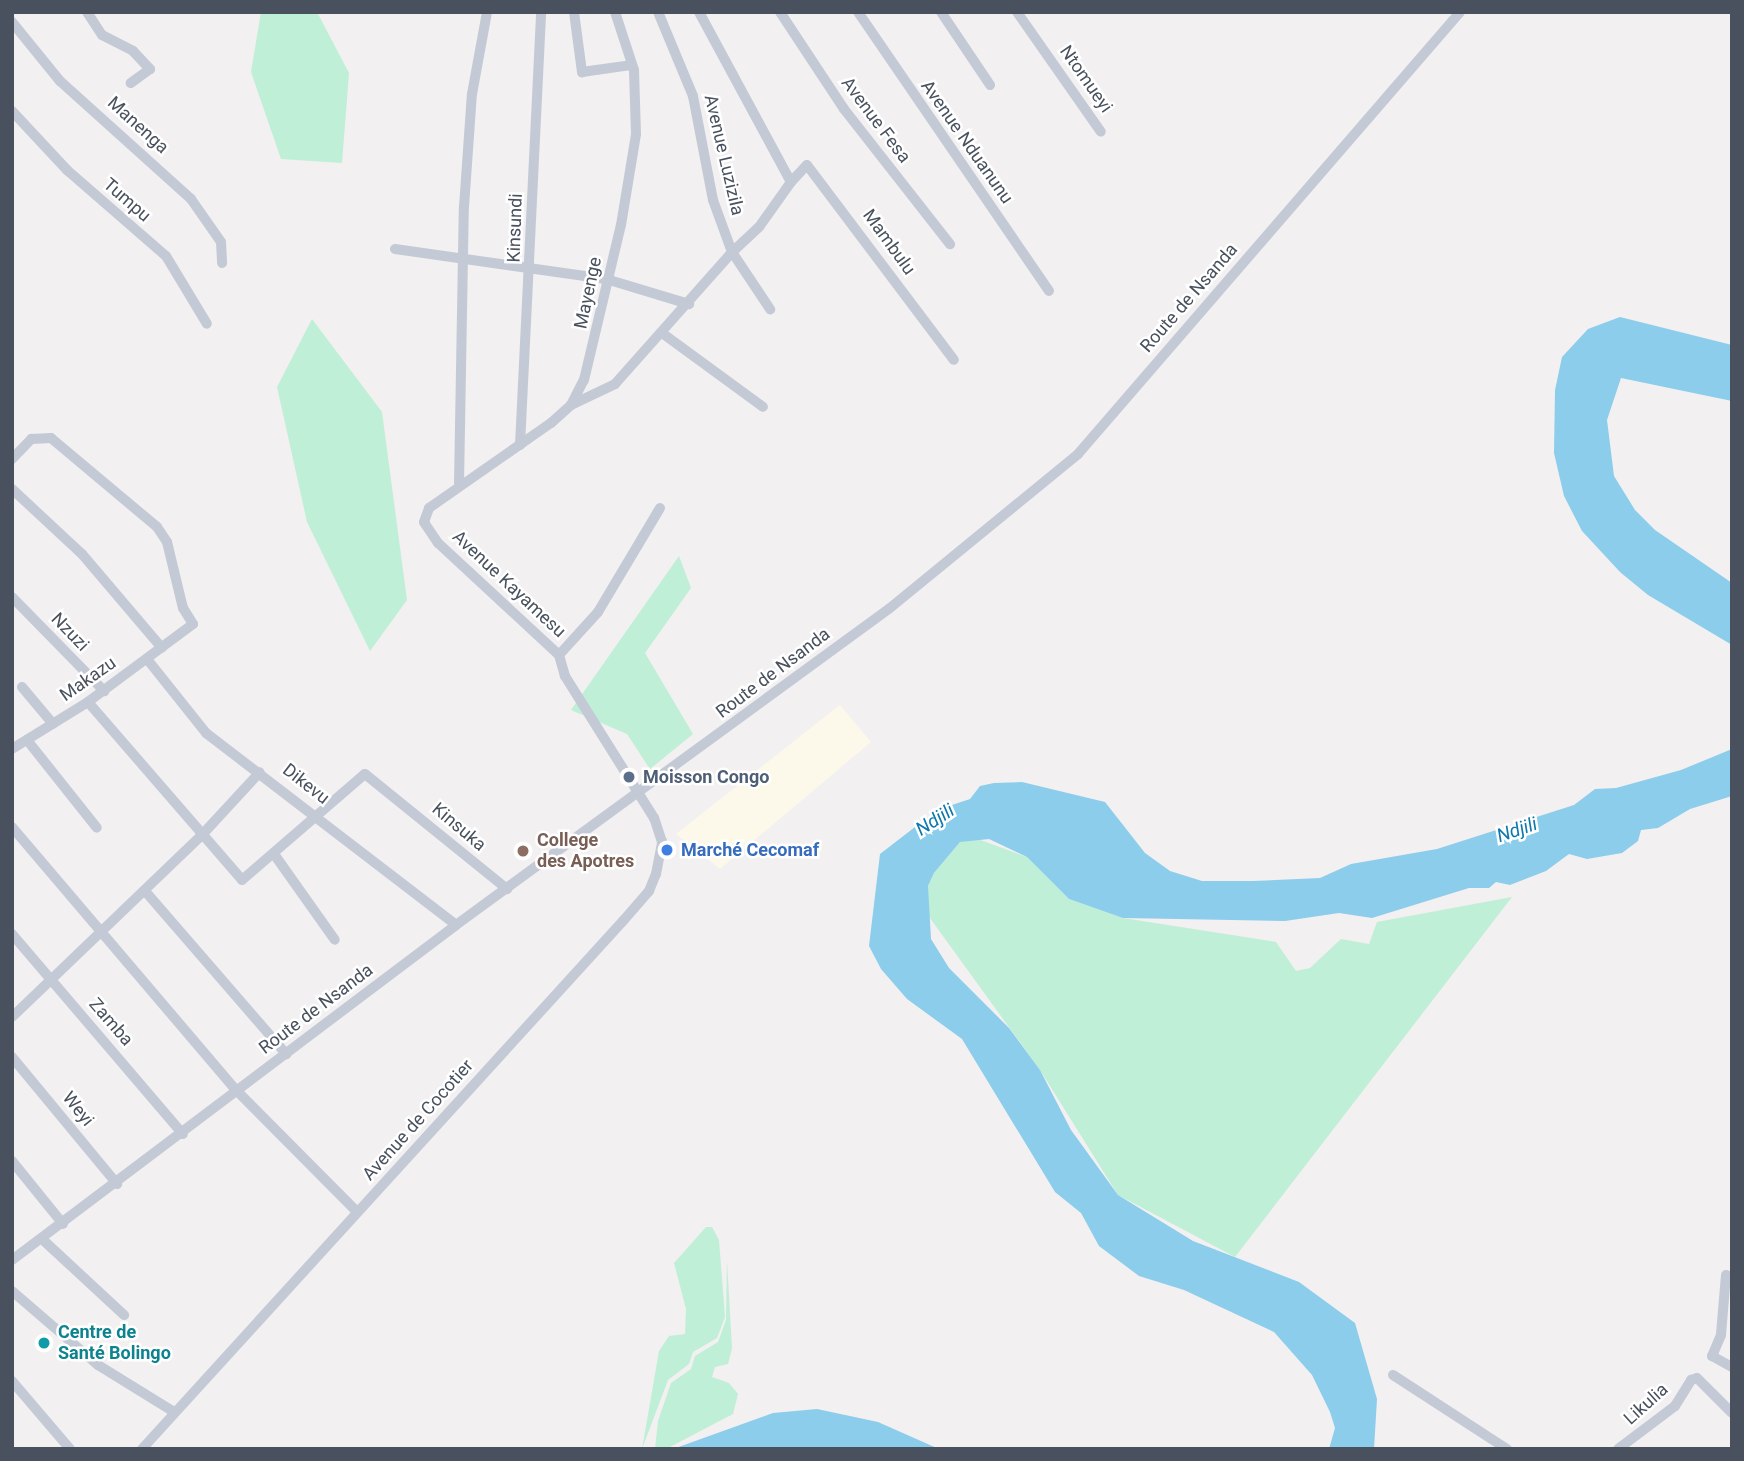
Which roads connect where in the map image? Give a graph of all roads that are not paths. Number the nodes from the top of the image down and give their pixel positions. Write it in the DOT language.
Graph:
graph roads {
  1 [pos="87,12"];
  2 [pos="487,12"];
  3 [pos="541,12"];
  4 [pos="574,12"];
  5 [pos="615,12"];
  6 [pos="658,12"];
  7 [pos="699,12"];
  8 [pos="780,12"];
  9 [pos="858,12"];
  10 [pos="942,12"];
  11 [pos="1017,12"];
  12 [pos="1460,12"];
  13 [pos="12,22"];
  14 [pos="631,65"];
  15 [pos="131,83"];
  16 [pos="990,85"];
  17 [pos="12,111"];
  18 [pos="1101,132"];
  19 [pos="791,182"];
  20 [pos="950,244"];
  21 [pos="395,249"];
  22 [pos="732,252"];
  23 [pos="461,259"];
  24 [pos="222,263"];
  25 [pos="531,271"];
  26 [pos="606,279"];
  27 [pos="1049,291"];
  28 [pos="689,304"];
  29 [pos="770,309"];
  30 [pos="207,324"];
  31 [pos="663,333"];
  32 [pos="954,360"];
  33 [pos="571,405"];
  34 [pos="763,407"];
  35 [pos="520,445"];
  36 [pos="12,459"];
  37 [pos="459,484"];
  38 [pos="12,489"];
  39 [pos="429,508"];
  40 [pos="660,508"];
  41 [pos="12,597"];
  42 [pos="162,648"];
  43 [pos="559,655"];
  44 [pos="147,659"];
  45 [pos="22,687"];
  46 [pos="104,691"];
  47 [pos="88,702"];
  48 [pos="53,724"];
  49 [pos="27,740"];
  50 [pos="12,749"];
  51 [pos="260,772"];
  52 [pos="639,794"];
  53 [pos="318,816"];
  54 [pos="12,827"];
  55 [pos="97,828"];
  56 [pos="200,837"];
  57 [pos="274,854"];
  58 [pos="507,889"];
  59 [pos="145,891"];
  60 [pos="456,925"];
  61 [pos="103,932"];
  62 [pos="12,934"];
  63 [pos="335,940"];
  64 [pos="52,981"];
  65 [pos="12,1017"];
  66 [pos="286,1054"];
  67 [pos="12,1057"];
  68 [pos="237,1091"];
  69 [pos="183,1134"];
  70 [pos="12,1161"];
  71 [pos="117,1184"];
  72 [pos="358,1212"];
  73 [pos="63,1224"];
  74 [pos="42,1239"];
  75 [pos="12,1260"];
  76 [pos="1732,1277"];
  77 [pos="12,1291"];
  78 [pos="124,1315"];
  79 [pos="1732,1367"];
  80 [pos="1393,1375"];
  81 [pos="12,1381"];
  82 [pos="174,1412"];
  83 [pos="1732,1413"];
  84 [pos="70,1449"];
  85 [pos="142,1449"];
  86 [pos="1507,1449"];
  87 [pos="1618,1449"];
  1 -- 15 [label="street"];
  2 -- 23 [label="street"];
  3 -- 25 [label="street, Kinsundi"];
  4 -- 14 [label="street"];
  5 -- 14 [label="street, Mayenge"];
  6 -- 22 [label="street, Avenue Luzizila"];
  7 -- 19 [label="street"];
  8 -- 20 [label="street, Avenue Fesa"];
  9 -- 27 [label="street, Avenue Nduanunu"];
  10 -- 16 [label="street"];
  11 -- 18 [label="street, Ntomueyi"];
  12 -- 52 [label="street, Route de Nsanda"];
  13 -- 24 [label="street, Manenga"];
  14 -- 26 [label="street, Mayenge"];
  17 -- 30 [label="street, Tumpu"];
  19 -- 22 [label="street"];
  19 -- 32 [label="street, Mambulu"];
  21 -- 23 [label="street"];
  22 -- 28 [label="street"];
  22 -- 29 [label="street"];
  23 -- 25 [label="street"];
  23 -- 37 [label="street"];
  25 -- 26 [label="street"];
  25 -- 35 [label="street, Kinsundi"];
  26 -- 28 [label="street"];
  26 -- 33 [label="street, Mayenge"];
  28 -- 31 [label="street"];
  31 -- 33 [label="street"];
  31 -- 34 [label="street"];
  33 -- 35 [label="street, Mayenge"];
  35 -- 37 [label="street, Mayenge"];
  36 -- 42 [label="street, Makazu"];
  37 -- 39 [label="street, Mayenge"];
  38 -- 42 [label="street"];
  39 -- 43 [label="street, Avenue Kayamesu"];
  40 -- 43 [label="street"];
  41 -- 46 [label="street, Nzuzi"];
  42 -- 44 [label="street, Makazu"];
  43 -- 52 [label="street, Avenue Kayamesu"];
  44 -- 46 [label="street, Makazu"];
  44 -- 51 [label="street, Dikevu"];
  45 -- 48 [label="street"];
  46 -- 47 [label="street, Makazu"];
  47 -- 48 [label="street, Makazu"];
  47 -- 56 [label="street"];
  48 -- 49 [label="street, Makazu"];
  49 -- 50 [label="street, Makazu"];
  49 -- 55 [label="street"];
  51 -- 53 [label="street, Dikevu"];
  51 -- 56 [label="street"];
  52 -- 58 [label="street, Route de Nsanda"];
  52 -- 72 [label="street, Avenue de Cocotier"];
  53 -- 57 [label="street"];
  53 -- 58 [label="street, Kinsuka"];
  53 -- 60 [label="street, Dikevu"];
  54 -- 61 [label="street"];
  56 -- 57 [label="street"];
  56 -- 59 [label="street"];
  57 -- 63 [label="street"];
  58 -- 60 [label="street, Route de Nsanda"];
  59 -- 61 [label="street"];
  59 -- 66 [label="street"];
  60 -- 66 [label="street, Route de Nsanda"];
  61 -- 64 [label="street"];
  61 -- 68 [label="street"];
  62 -- 64 [label="street, Zamba"];
  64 -- 65 [label="street"];
  64 -- 69 [label="street, Zamba"];
  66 -- 68 [label="street, Route de Nsanda"];
  67 -- 71 [label="street, Weyi"];
  68 -- 69 [label="street, Route de Nsanda"];
  68 -- 72 [label="street"];
  69 -- 71 [label="street, Route de Nsanda"];
  70 -- 73 [label="street"];
  71 -- 73 [label="street, Route de Nsanda"];
  72 -- 82 [label="street, Avenue de Cocotier"];
  73 -- 74 [label="street, Route de Nsanda"];
  74 -- 75 [label="street, Route de Nsanda"];
  74 -- 78 [label="street"];
  76 -- 79 [label="street"];
  77 -- 82 [label="street"];
  80 -- 86 [label="street"];
  81 -- 84 [label="street"];
  82 -- 85 [label="street, Avenue de Cocotier"];
  83 -- 87 [label="street, Likulia"];
}
